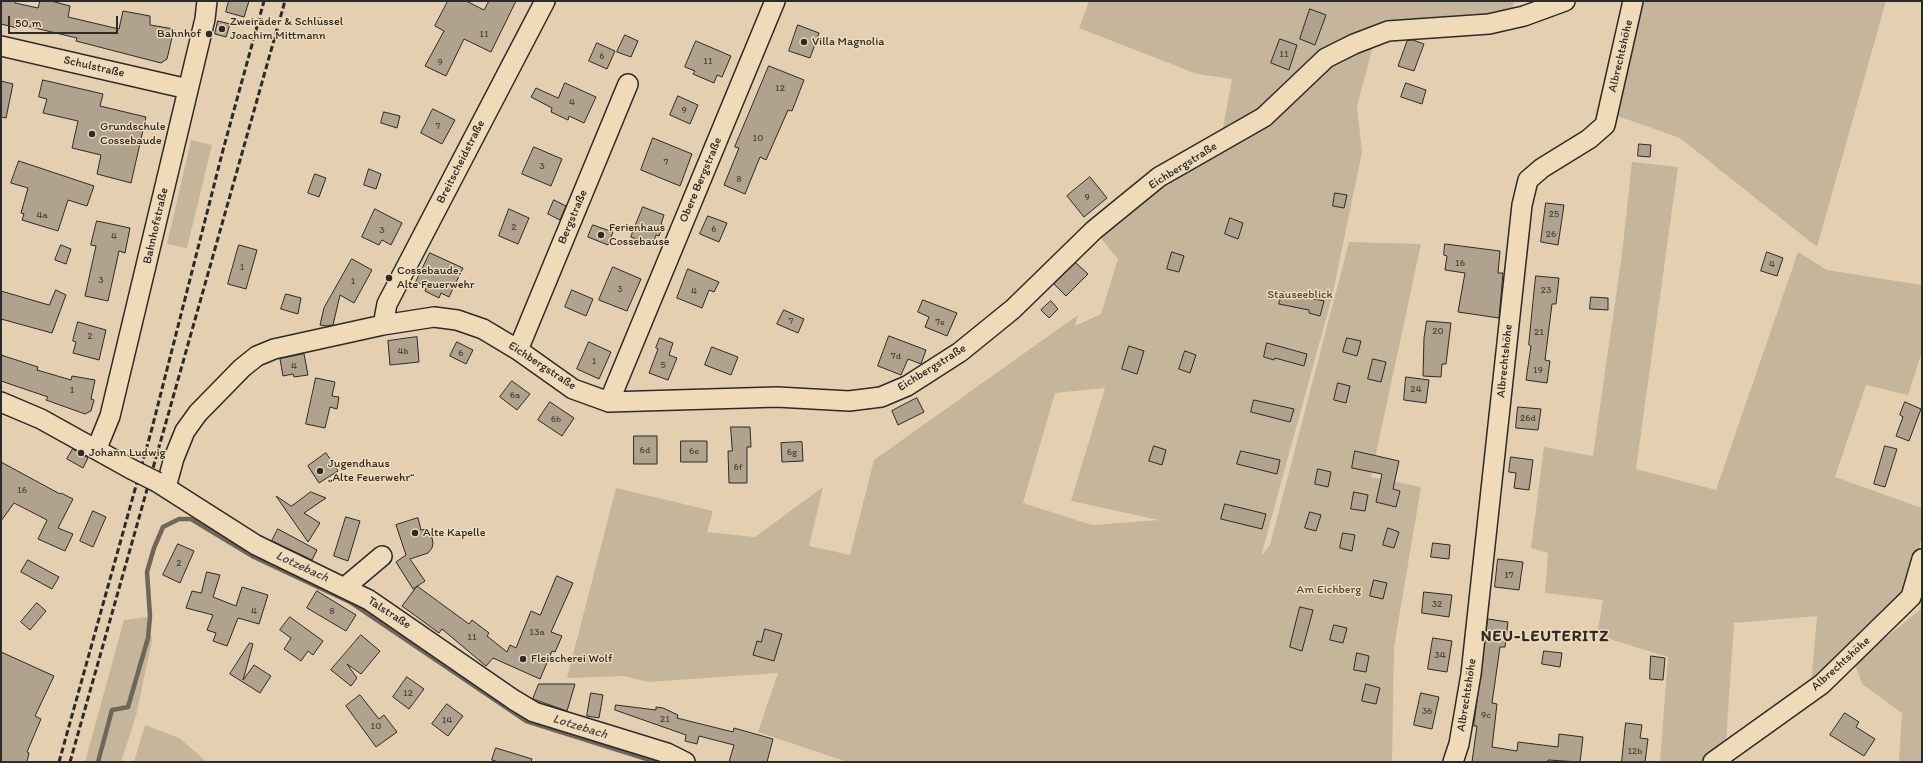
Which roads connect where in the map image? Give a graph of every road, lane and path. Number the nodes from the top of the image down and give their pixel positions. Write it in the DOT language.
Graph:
graph roads {
  1 [pos="207,1"];
  2 [pos="545,1"];
  3 [pos="775,1"];
  4 [pos="1565,1"];
  5 [pos="1633,1"];
  6 [pos="1,46"];
  7 [pos="628,84"];
  8 [pos="188,89"];
  9 [pos="383,325"];
  10 [pos="518,350"];
  11 [pos="1,402"];
  12 [pos="609,402"];
  13 [pos="97,448"];
  14 [pos="161,484"];
  15 [pos="382,556"];
  16 [pos="1922,559"];
  17 [pos="344,588"];
  18 [pos="685,762"];
  19 [pos="1453,762"];
  20 [pos="1713,762"];
  1 -- 8 [label="street, Bahnhofstraße"];
  2 -- 9 [label="street, Breitscheidstraße"];
  3 -- 12 [label="street, Obere Bergstraße"];
  4 -- 12 [label="street, Eichbergstraße"];
  5 -- 19 [label="street, Albrechtshöhe"];
  6 -- 8 [label="street, Schulstraße"];
  7 -- 10 [label="street, Bergstraße"];
  8 -- 13 [label="street, Bahnhofstraße"];
  9 -- 10 [label="street, Eichbergstraße"];
  9 -- 14 [label="street, Eichbergstraße"];
  10 -- 12 [label="street, Eichbergstraße"];
  11 -- 13 [label="street, Talstraße"];
  13 -- 14 [label="street, Talstraße, bridge"];
  14 -- 17 [label="street, Talstraße"];
  15 -- 17 [label="street"];
  16 -- 20 [label="street, Albrechtshöhe"];
  17 -- 18 [label="street, Talstraße"];
}
